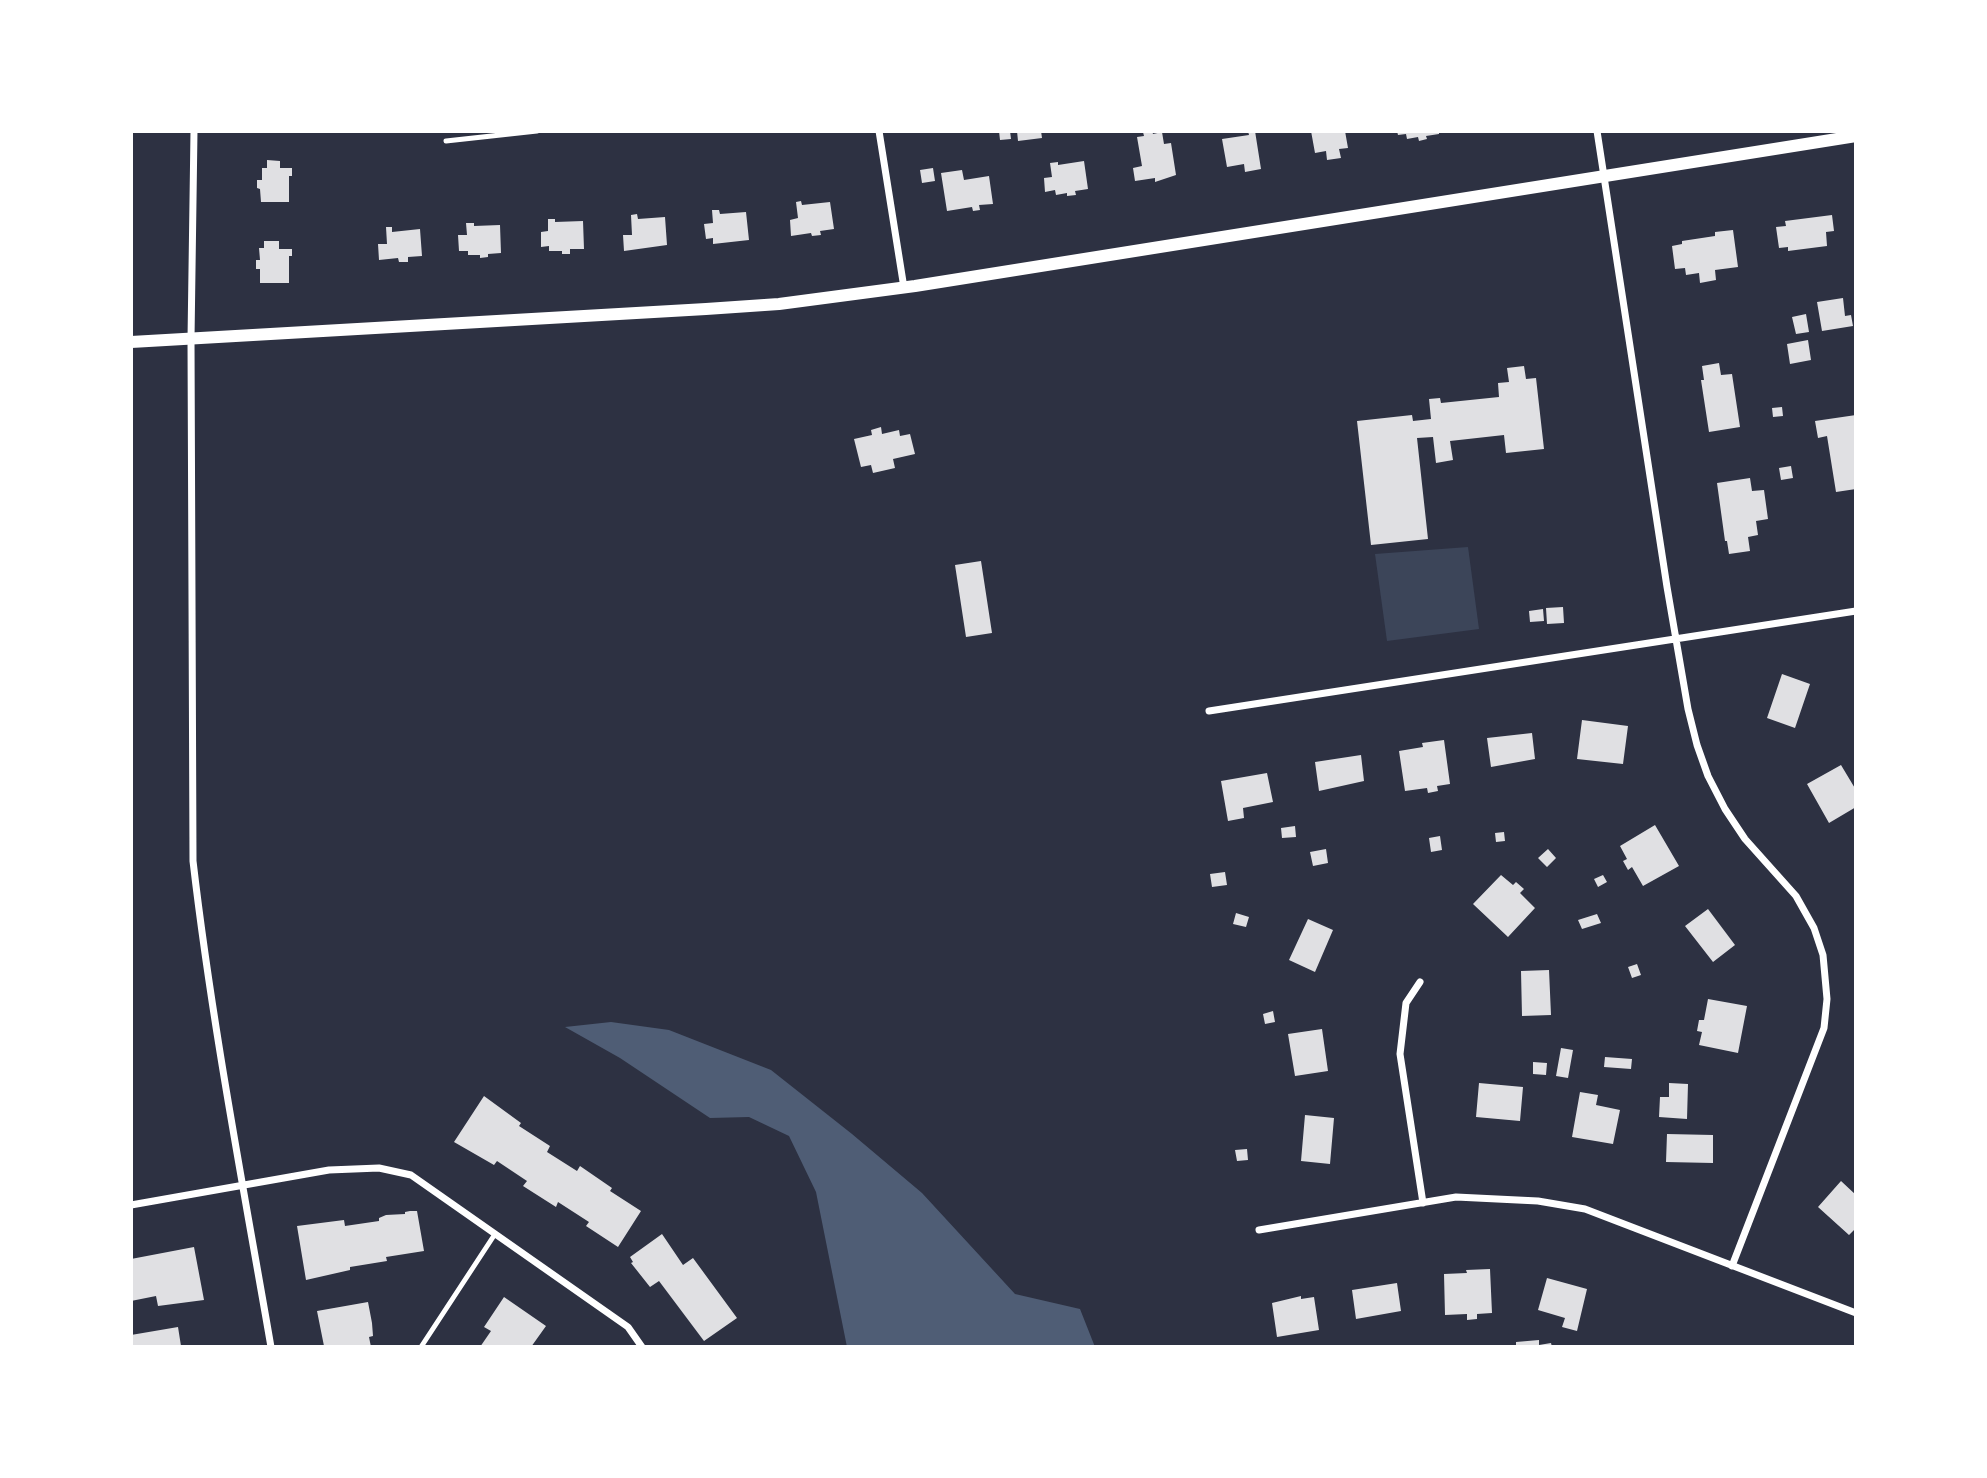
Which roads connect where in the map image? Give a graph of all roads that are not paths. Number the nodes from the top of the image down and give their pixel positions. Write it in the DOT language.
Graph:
graph roads {
  1 [pos="194,131"];
  2 [pos="537,131"];
  3 [pos="879,131"];
  4 [pos="1597,131"];
  5 [pos="1856,136"];
  6 [pos="446,142"];
  7 [pos="1604,177"];
  8 [pos="904,288"];
  9 [pos="191,339"];
  10 [pos="131,342"];
  11 [pos="1856,611"];
  12 [pos="1677,638"];
  13 [pos="1209,711"];
  14 [pos="1420,982"];
  15 [pos="244,1185"];
  16 [pos="1423,1203"];
  17 [pos="131,1205"];
  18 [pos="1259,1230"];
  19 [pos="495,1234"];
  20 [pos="1732,1266"];
  21 [pos="1856,1313"];
  22 [pos="271,1347"];
  23 [pos="421,1347"];
  24 [pos="642,1347"];
  1 -- 9 [label="street"];
  2 -- 6 [label="lane"];
  3 -- 8 [label="street"];
  4 -- 7 [label="street"];
  5 -- 7 [label="street"];
  7 -- 8 [label="street"];
  7 -- 12 [label="street"];
  8 -- 9 [label="street"];
  9 -- 10 [label="street"];
  9 -- 15 [label="street"];
  11 -- 12 [label="street"];
  12 -- 13 [label="street"];
  12 -- 20 [label="street"];
  14 -- 16 [label="street"];
  15 -- 17 [label="street"];
  15 -- 19 [label="street"];
  15 -- 22 [label="street"];
  16 -- 18 [label="street"];
  16 -- 20 [label="street"];
  19 -- 23 [label="lane"];
  19 -- 24 [label="street"];
  20 -- 21 [label="street"];
}
